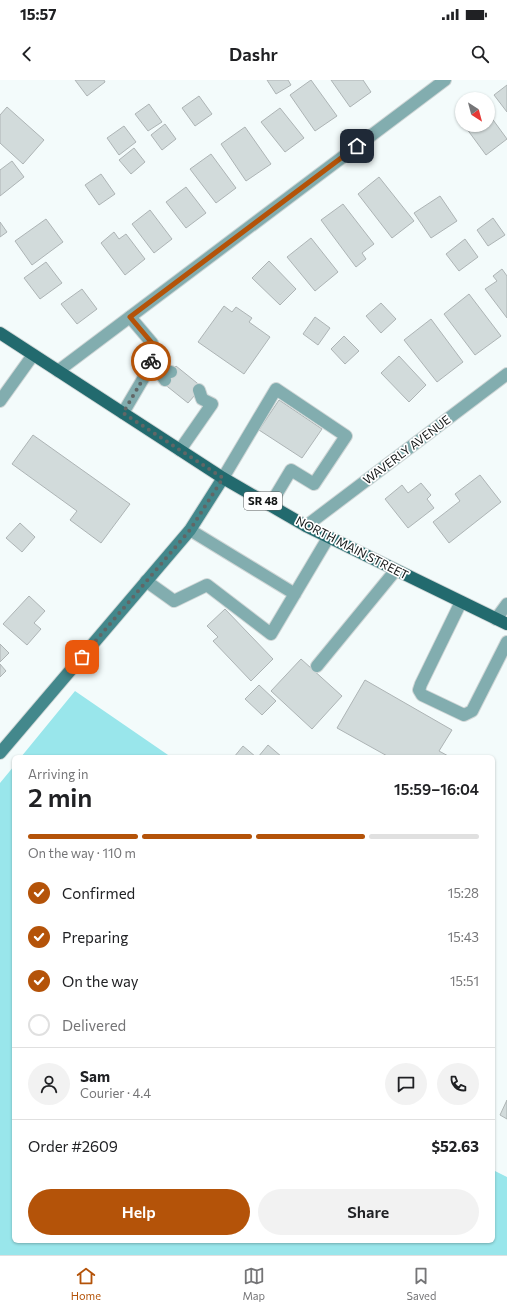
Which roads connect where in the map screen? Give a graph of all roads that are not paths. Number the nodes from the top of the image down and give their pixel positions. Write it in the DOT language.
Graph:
graph roads {
  1 [pos="445,80"];
  2 [pos="130,317"];
  3 [pos="0,332"];
  4 [pos="33,354"];
  5 [pos="58,371"];
  6 [pos="507,374"];
  7 [pos="198,396"];
  8 [pos="0,400"];
  9 [pos="123,413"];
  10 [pos="180,450"];
  11 [pos="223,478"];
  12 [pos="270,505"];
  13 [pos="306,526"];
  14 [pos="190,530"];
  15 [pos="328,538"];
  16 [pos="395,571"];
  17 [pos="146,581"];
  18 [pos="295,594"];
  19 [pos="461,602"];
  20 [pos="507,604"];
  21 [pos="502,622"];
  22 [pos="507,642"];
  23 [pos="317,666"];
  24 [pos="0,753"];
  1 -- 2 [label="street"];
  2 -- 5 [label="street"];
  2 -- 9 [label="street"];
  3 -- 4 [label="main road, NORTH MAIN STREET / SR 48"];
  4 -- 5 [label="main road, NORTH MAIN STREET / SR 48"];
  4 -- 8 [label="street"];
  5 -- 9 [label="main road, NORTH MAIN STREET / SR 48"];
  6 -- 13 [label="street, WAVERLY AVENUE"];
  7 -- 10 [label="street"];
  9 -- 10 [label="main road, NORTH MAIN STREET / SR 48"];
  10 -- 11 [label="main road, NORTH MAIN STREET / SR 48"];
  11 -- 12 [label="main road, NORTH MAIN STREET / SR 48"];
  11 -- 12 [label="street"];
  11 -- 14 [label="street"];
  12 -- 13 [label="main road, NORTH MAIN STREET / SR 48"];
  13 -- 15 [label="main road, NORTH MAIN STREET / SR 48"];
  14 -- 17 [label="street"];
  14 -- 18 [label="street"];
  15 -- 16 [label="main road, NORTH MAIN STREET / SR 48"];
  15 -- 18 [label="street"];
  16 -- 19 [label="main road, NORTH MAIN STREET / SR 48"];
  16 -- 23 [label="street"];
  17 -- 18 [label="street"];
  17 -- 24 [label="street"];
  19 -- 21 [label="main road, NORTH MAIN STREET / SR 48"];
  19 -- 22 [label="street"];
  20 -- 21 [label="street"];
}
